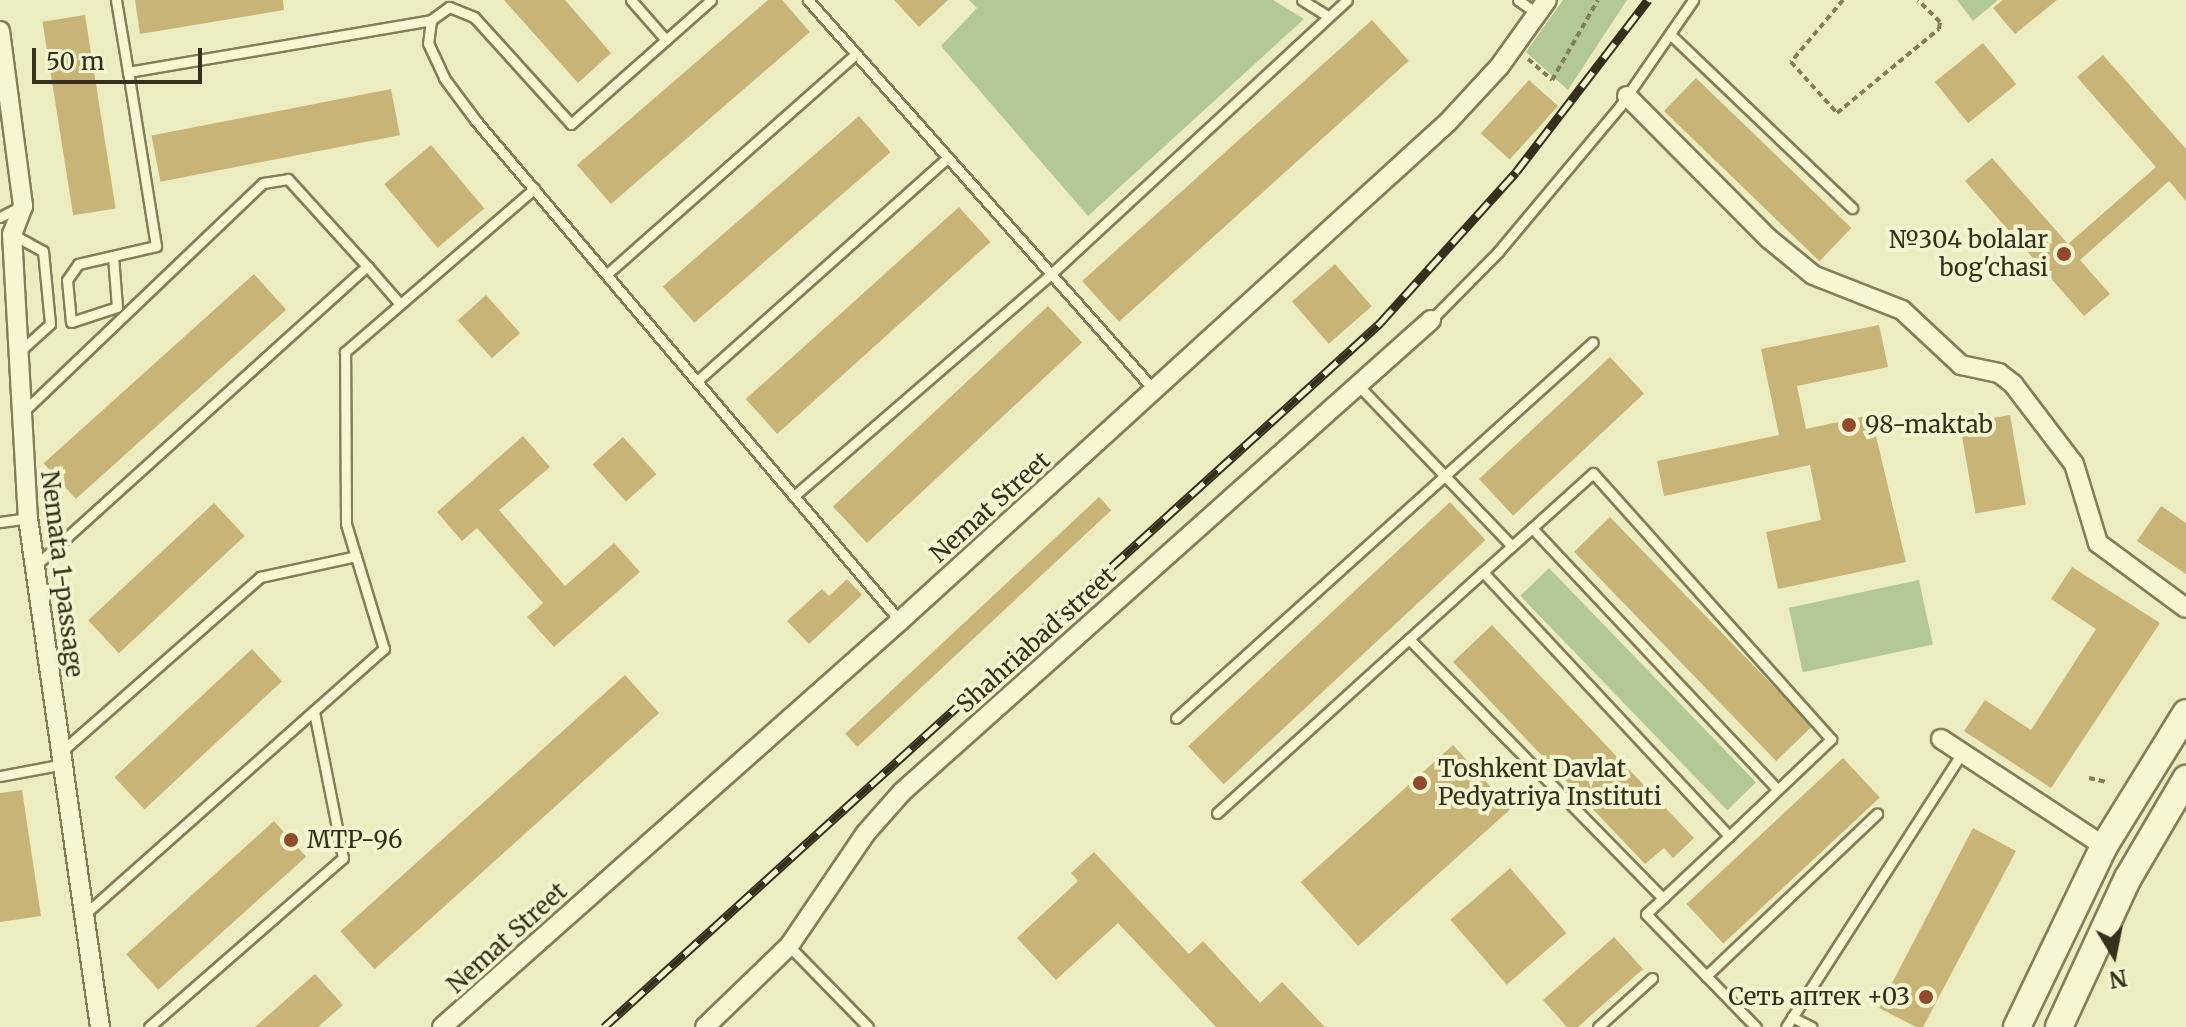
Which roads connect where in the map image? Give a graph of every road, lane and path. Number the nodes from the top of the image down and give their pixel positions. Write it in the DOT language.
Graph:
graph roads {
  1 [pos="116,0"];
  2 [pos="631,0"];
  3 [pos="711,0"];
  4 [pos="808,0"];
  5 [pos="1302,0"];
  6 [pos="1347,0"];
  7 [pos="1518,0"];
  8 [pos="1598,0"];
  9 [pos="1693,0"];
  10 [pos="1843,0"];
  11 [pos="1918,0"];
  12 [pos="447,4"];
  13 [pos="1543,7"];
  14 [pos="1328,16"];
  15 [pos="431,20"];
  16 [pos="0,31"];
  17 [pos="1670,34"];
  18 [pos="666,40"];
  19 [pos="1514,47"];
  20 [pos="856,54"];
  21 [pos="128,72"];
  22 [pos="1627,96"];
  23 [pos="948,157"];
  24 [pos="534,189"];
  25 [pos="23,206"];
  26 [pos="1852,208"];
  27 [pos="0,217"];
  28 [pos="12,234"];
  29 [pos="113,256"];
  30 [pos="367,266"];
  31 [pos="607,274"];
  32 [pos="1051,274"];
  33 [pos="400,304"];
  34 [pos="1431,320"];
  35 [pos="1593,342"];
  36 [pos="16,354"];
  37 [pos="697,381"];
  38 [pos="1357,384"];
  39 [pos="1154,390"];
  40 [pos="20,414"];
  41 [pos="794,496"];
  42 [pos="28,518"];
  43 [pos="0,522"];
  44 [pos="1532,528"];
  45 [pos="1512,546"];
  46 [pos="356,556"];
  47 [pos="35,566"];
  48 [pos="1483,572"];
  49 [pos="2186,608"];
  50 [pos="900,621"];
  51 [pos="1409,639"];
  52 [pos="314,711"];
  53 [pos="2186,713"];
  54 [pos="1176,718"];
  55 [pos="1941,739"];
  56 [pos="1962,753"];
  57 [pos="2159,755"];
  58 [pos="63,758"];
  59 [pos="2186,771"];
  60 [pos="0,776"];
  61 [pos="2089,778"];
  62 [pos="2186,779"];
  63 [pos="2107,782"];
  64 [pos="1776,788"];
  65 [pos="1217,813"];
  66 [pos="1877,814"];
  67 [pos="1729,836"];
  68 [pos="2104,846"];
  69 [pos="1663,898"];
  70 [pos="85,914"];
  71 [pos="789,946"];
  72 [pos="1706,976"];
  73 [pos="1652,978"];
  74 [pos="1792,1017"];
  75 [pos="100,1027"];
  76 [pos="149,1027"];
  77 [pos="442,1027"];
  78 [pos="705,1027"];
  79 [pos="868,1027"];
  80 [pos="1598,1027"];
  81 [pos="1756,1027"];
  82 [pos="1786,1027"];
  83 [pos="1812,1027"];
  84 [pos="2017,1027"];
  85 [pos="2059,1027"];
  1 -- 21 [label="lane"];
  2 -- 18 [label="lane"];
  3 -- 18 [label="lane"];
  4 -- 20 [label="lane"];
  5 -- 14 [label="lane"];
  6 -- 14 [label="lane"];
  7 -- 13 [label="lane"];
  8 -- 19 [label="path"];
  9 -- 17 [label="lane"];
  10 -- 11 [label="path"];
  12 -- 15 [label="lane"];
  12 -- 18 [label="lane"];
  13 -- 19 [label="street, Nemat Street"];
  14 -- 32 [label="lane"];
  15 -- 21 [label="lane"];
  15 -- 24 [label="lane"];
  16 -- 25 [label="street, Nemata 1-passage"];
  17 -- 22 [label="lane"];
  17 -- 26 [label="lane"];
  19 -- 39 [label="street, Nemat Street"];
  20 -- 23 [label="lane"];
  20 -- 31 [label="lane"];
  21 -- 29 [label="lane"];
  22 -- 34 [label="lane"];
  22 -- 49 [label="street"];
  23 -- 32 [label="lane"];
  23 -- 37 [label="lane"];
  24 -- 31 [label="lane"];
  24 -- 33 [label="lane"];
  25 -- 27 [label="lane"];
  25 -- 28 [label="street, Nemata 1-passage"];
  28 -- 36 [label="street, Nemata 1-passage"];
  28 -- 36 [label="lane"];
  29 -- 29 [label="lane"];
  30 -- 33 [label="lane"];
  30 -- 40 [label="lane"];
  30 -- 47 [label="lane"];
  31 -- 37 [label="lane"];
  32 -- 39 [label="lane"];
  32 -- 41 [label="lane"];
  33 -- 46 [label="lane"];
  34 -- 38 [label="street, Shahriabad street"];
  35 -- 54 [label="lane"];
  36 -- 40 [label="street, Nemata 1-passage"];
  37 -- 41 [label="lane"];
  38 -- 45 [label="lane"];
  38 -- 71 [label="street, Shahriabad street"];
  39 -- 50 [label="street, Nemat Street"];
  40 -- 42 [label="street, Nemata 1-passage"];
  41 -- 50 [label="lane"];
  42 -- 43 [label="lane"];
  42 -- 47 [label="street, Nemata 1-passage"];
  44 -- 45 [label="lane"];
  44 -- 64 [label="lane"];
  44 -- 64 [label="lane"];
  45 -- 48 [label="lane"];
  46 -- 52 [label="lane"];
  46 -- 58 [label="lane"];
  47 -- 58 [label="street, Nemata 1-passage"];
  48 -- 51 [label="lane"];
  48 -- 67 [label="lane"];
  50 -- 77 [label="street, Nemat Street"];
  51 -- 65 [label="lane"];
  51 -- 69 [label="lane"];
  52 -- 70 [label="lane"];
  52 -- 76 [label="lane"];
  53 -- 57 [label="main road"];
  55 -- 56 [label="street"];
  56 -- 68 [label="street"];
  56 -- 74 [label="lane"];
  57 -- 59 [label="street"];
  57 -- 68 [label="main road"];
  58 -- 60 [label="lane"];
  58 -- 70 [label="street, Nemata 1-passage"];
  61 -- 63 [label="path"];
  62 -- 85 [label="main road"];
  64 -- 67 [label="lane"];
  66 -- 72 [label="lane"];
  67 -- 69 [label="lane"];
  68 -- 84 [label="main road"];
  69 -- 72 [label="lane"];
  70 -- 75 [label="street, Nemata 1-passage"];
  71 -- 78 [label="street, Shahriabad street"];
  71 -- 79 [label="lane"];
  72 -- 81 [label="lane"];
  73 -- 80 [label="lane"];
  74 -- 82 [label="lane"];
  74 -- 83 [label="lane"];
}
